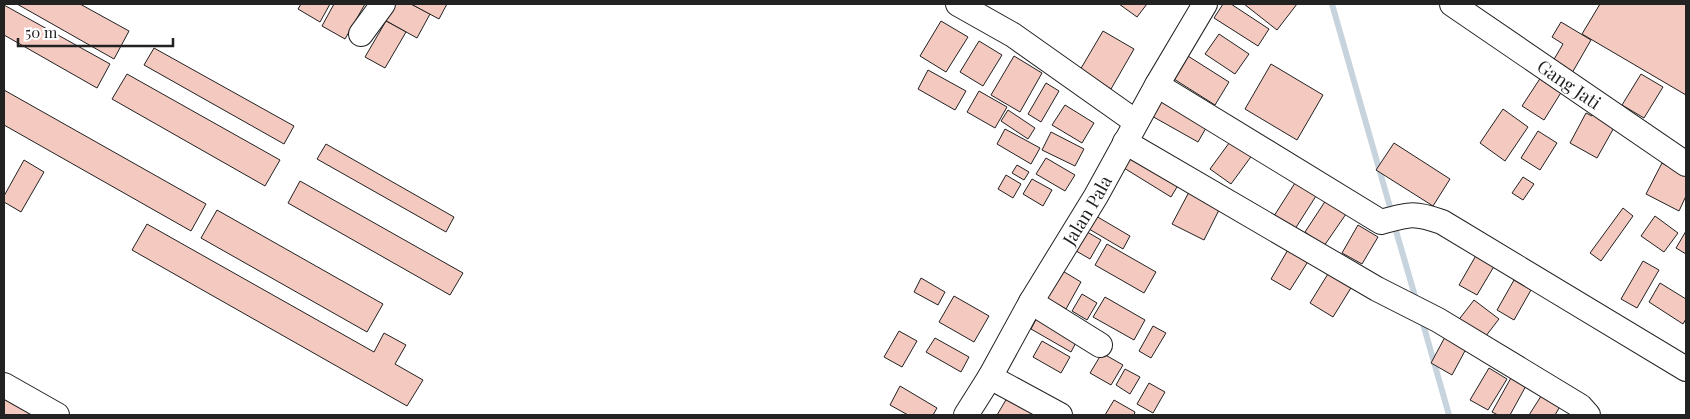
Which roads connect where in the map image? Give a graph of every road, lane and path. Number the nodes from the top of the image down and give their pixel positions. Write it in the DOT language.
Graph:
graph roads {
  1 [pos="383,4"];
  2 [pos="958,4"];
  3 [pos="1205,4"];
  4 [pos="1452,4"];
  5 [pos="361,34"];
  6 [pos="1156,85"];
  7 [pos="1136,122"];
  8 [pos="1125,142"];
  9 [pos="1686,164"];
  10 [pos="1031,302"];
  11 [pos="1100,345"];
  12 [pos="1686,370"];
  13 [pos="990,377"];
  14 [pos="4,385"];
  15 [pos="57,415"];
  16 [pos="966,415"];
  17 [pos="1060,415"];
  18 [pos="1588,415"];
  1 -- 5 [label="street"];
  2 -- 7 [label="street"];
  3 -- 6 [label="street, Jalan Pala"];
  4 -- 9 [label="street, Gang Jati"];
  6 -- 7 [label="street, Jalan Pala"];
  6 -- 12 [label="street"];
  7 -- 8 [label="street, Jalan Pala"];
  8 -- 10 [label="street, Jalan Pala"];
  8 -- 18 [label="street"];
  10 -- 11 [label="street"];
  10 -- 13 [label="street, Jalan Pala"];
  13 -- 16 [label="street, Jalan Pala"];
  13 -- 17 [label="street"];
  14 -- 15 [label="street"];
}
